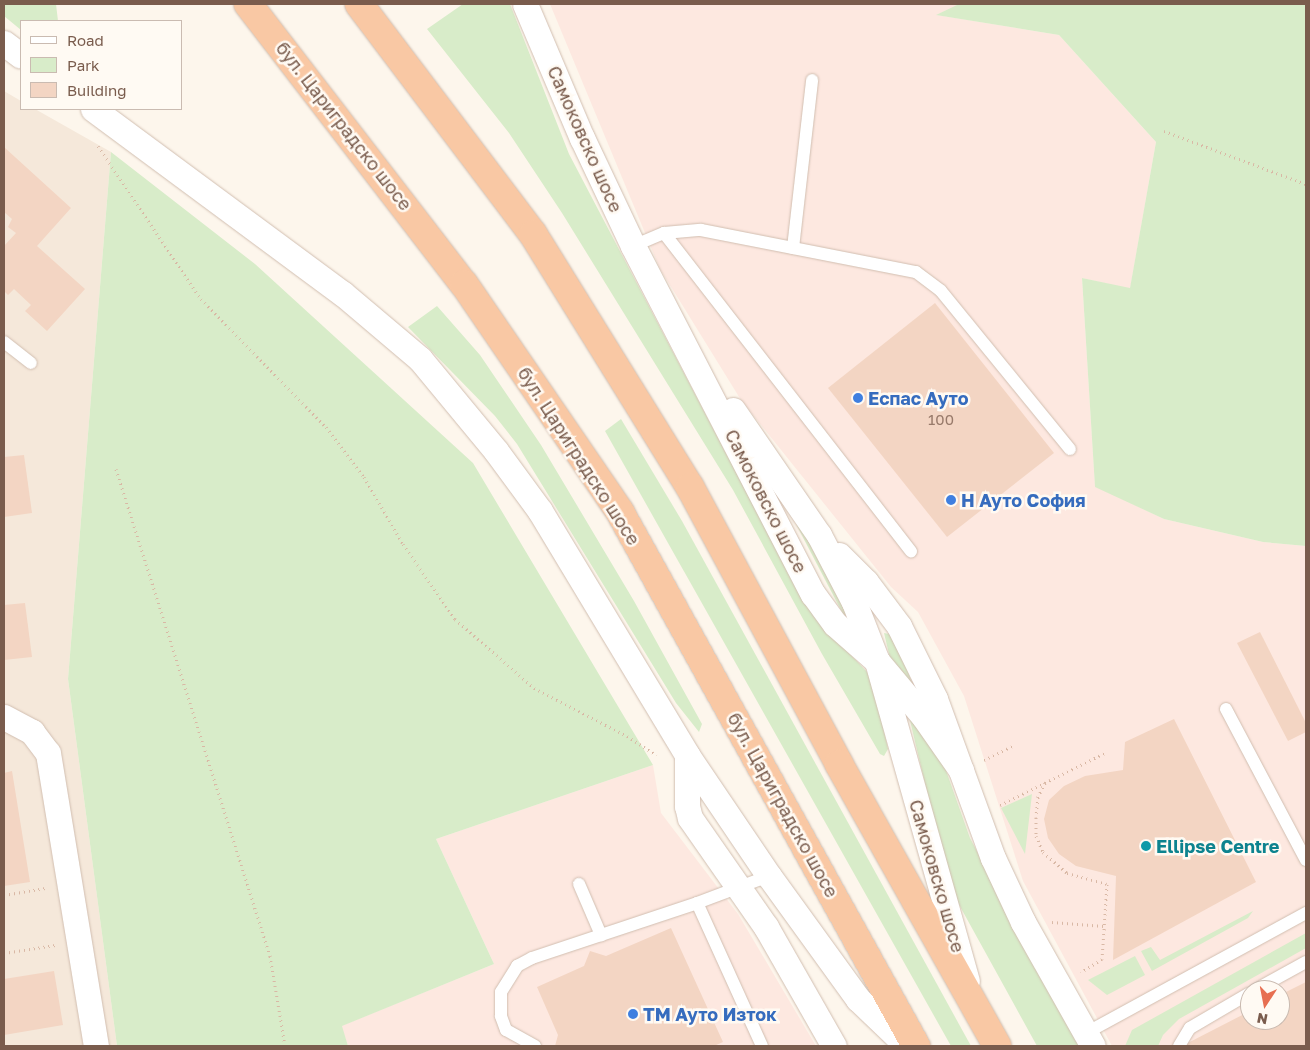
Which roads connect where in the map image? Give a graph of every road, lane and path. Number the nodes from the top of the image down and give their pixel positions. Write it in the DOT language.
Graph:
graph roads {
  1 [pos="248,4"];
  2 [pos="359,4"];
  3 [pos="525,4"];
  4 [pos="4,43"];
  5 [pos="20,55"];
  6 [pos="812,80"];
  7 [pos="94,110"];
  8 [pos="1164,131"];
  9 [pos="94,140"];
  10 [pos="1306,184"];
  11 [pos="664,233"];
  12 [pos="633,246"];
  13 [pos="793,248"];
  14 [pos="675,326"];
  15 [pos="4,342"];
  16 [pos="31,363"];
  17 [pos="1070,449"];
  18 [pos="116,468"];
  19 [pos="819,535"];
  20 [pos="911,551"];
  21 [pos="877,661"];
  22 [pos="1226,709"];
  23 [pos="4,718"];
  24 [pos="1013,746"];
  25 [pos="1107,752"];
  26 [pos="687,755"];
  27 [pos="969,767"];
  28 [pos="1045,783"];
  29 [pos="993,809"];
  30 [pos="1306,860"];
  31 [pos="769,876"];
  32 [pos="67,884"];
  33 [pos="579,884"];
  34 [pos="738,888"];
  35 [pos="4,895"];
  36 [pos="697,903"];
  37 [pos="1306,913"];
  38 [pos="1049,922"];
  39 [pos="1104,926"];
  40 [pos="601,935"];
  41 [pos="42,948"];
  42 [pos="4,953"];
  43 [pos="1306,962"];
  44 [pos="1078,974"];
  45 [pos="1273,980"];
  46 [pos="1240,999"];
  47 [pos="974,1005"];
  48 [pos="1090,1040"];
  49 [pos="91,1045"];
  50 [pos="285,1046"];
  51 [pos="536,1046"];
  52 [pos="762,1046"];
  53 [pos="834,1046"];
  54 [pos="907,1046"];
  55 [pos="916,1046"];
  56 [pos="997,1046"];
  57 [pos="1179,1046"];
  1 -- 55 [label="highway, бул. Цариградско шосе"];
  2 -- 47 [label="highway"];
  3 -- 12 [label="street, Самоковско шосе"];
  4 -- 5 [label="street"];
  6 -- 13 [label="lane"];
  7 -- 26 [label="street"];
  8 -- 10 [label="path"];
  9 -- 26 [label="path"];
  11 -- 12 [label="lane"];
  11 -- 13 [label="lane"];
  11 -- 20 [label="lane"];
  12 -- 14 [label="street, Самоковско шосе"];
  13 -- 17 [label="lane"];
  14 -- 19 [label="street, Самоковско шосе"];
  14 -- 21 [label="street, Самоковско шосе"];
  15 -- 16 [label="lane"];
  18 -- 50 [label="path"];
  19 -- 21 [label="street, Самоковско шосе"];
  19 -- 27 [label="street"];
  21 -- 27 [label="street"];
  21 -- 47 [label="street, Самоковско шосе"];
  22 -- 30 [label="lane"];
  23 -- 32 [label="street"];
  24 -- 27 [label="path"];
  25 -- 28 [label="path"];
  26 -- 31 [label="street"];
  26 -- 34 [label="street"];
  27 -- 48 [label="street"];
  28 -- 29 [label="path"];
  28 -- 39 [label="path"];
  31 -- 34 [label="lane"];
  31 -- 54 [label="street"];
  32 -- 35 [label="path"];
  32 -- 49 [label="street"];
  33 -- 40 [label="lane"];
  34 -- 36 [label="lane"];
  34 -- 53 [label="street"];
  36 -- 40 [label="lane"];
  36 -- 52 [label="lane"];
  37 -- 48 [label="lane"];
  38 -- 39 [label="path"];
  39 -- 44 [label="path"];
  40 -- 51 [label="lane"];
  41 -- 42 [label="path"];
  43 -- 45 [label="lane"];
  46 -- 57 [label="lane"];
  47 -- 56 [label="highway"];
}
